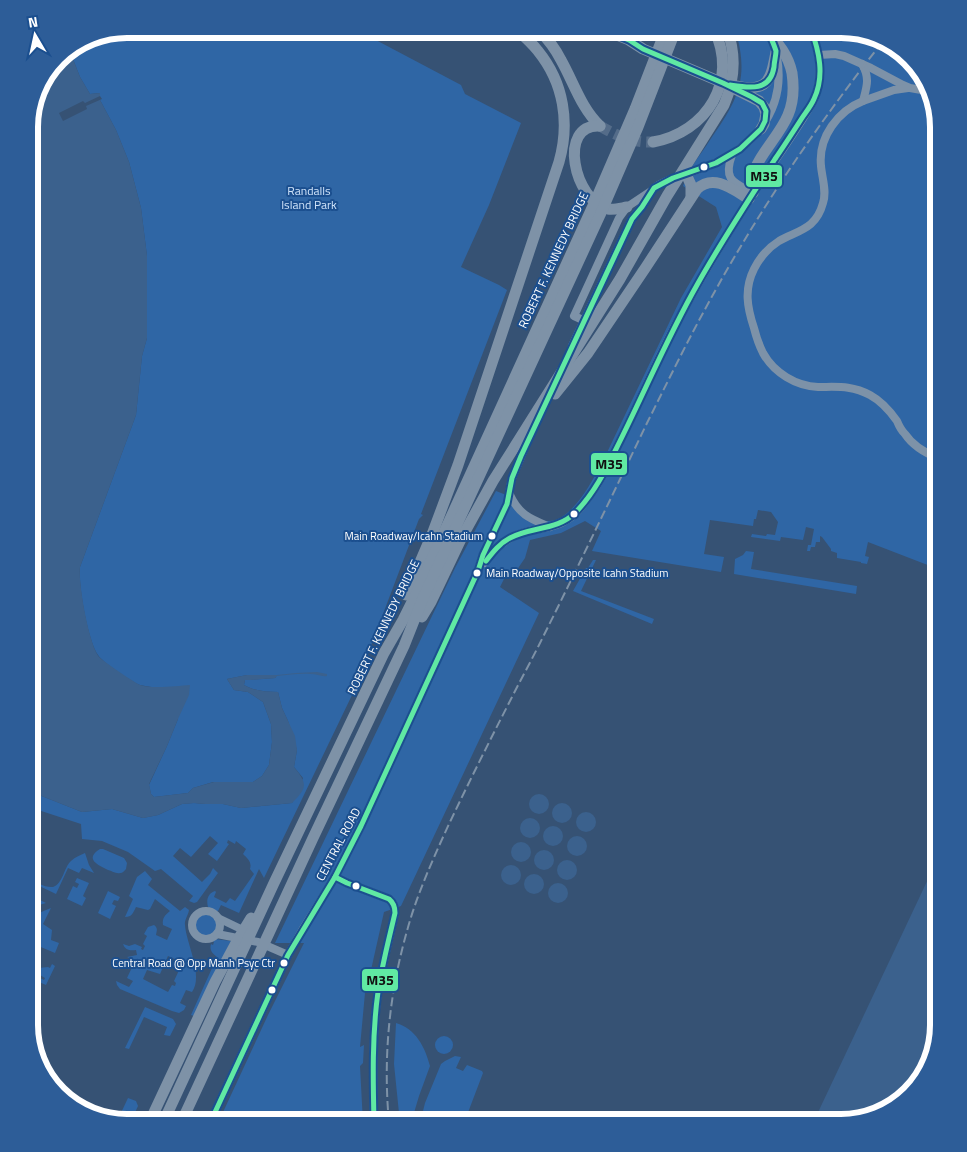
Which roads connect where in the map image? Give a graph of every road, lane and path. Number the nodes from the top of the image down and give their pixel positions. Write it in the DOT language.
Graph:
graph roads {
  1 [pos="522,38"];
  2 [pos="526,38"];
  3 [pos="545,38"];
  4 [pos="613,38"];
  5 [pos="624,38"];
  6 [pos="663,38"];
  7 [pos="672,38"];
  8 [pos="718,38"];
  9 [pos="730,38"];
  10 [pos="769,38"];
  11 [pos="774,38"];
  12 [pos="814,38"];
  13 [pos="533,45"];
  14 [pos="643,49"];
  15 [pos="776,52"];
  16 [pos="819,55"];
  17 [pos="862,64"];
  18 [pos="723,83"];
  19 [pos="910,88"];
  20 [pos="922,90"];
  21 [pos="863,101"];
  22 [pos="761,129"];
  23 [pos="653,142"];
  24 [pos="732,155"];
  25 [pos="686,174"];
  26 [pos="654,188"];
  27 [pos="751,196"];
  28 [pos="691,197"];
  29 [pos="627,207"];
  30 [pos="585,321"];
  31 [pos="524,432"];
  32 [pos="930,454"];
  33 [pos="510,495"];
  34 [pos="551,527"];
  35 [pos="478,571"];
  36 [pos="404,646"];
  37 [pos="384,652"];
  38 [pos="335,877"];
  39 [pos="274,883"];
  40 [pos="218,918"];
  41 [pos="217,934"];
  42 [pos="258,942"];
  43 [pos="288,955"];
  44 [pos="154,1114"];
  45 [pos="167,1114"];
  46 [pos="185,1114"];
  47 [pos="214,1114"];
  48 [pos="374,1114"];
  1 -- 13 [label="highway"];
  2 -- 13 [label="highway"];
  3 -- 29 [label="highway"];
  4 -- 14 [label="highway"];
  5 -- 14 [label="highway"];
  6 -- 37 [label="highway, ROBERT F. KENNEDY BRIDGE"];
  7 -- 36 [label="highway, ROBERT F. KENNEDY BRIDGE"];
  8 -- 23 [label="highway"];
  9 -- 31 [label="highway"];
  10 -- 15 [label="street"];
  11 -- 27 [label="highway"];
  12 -- 16 [label="street, CENTRAL ROAD"];
  13 -- 37 [label="highway"];
  14 -- 18 [label="highway"];
  15 -- 18 [label="highway"];
  15 -- 22 [label="street"];
  16 -- 17 [label="street"];
  16 -- 27 [label="street, CENTRAL ROAD"];
  17 -- 19 [label="street"];
  17 -- 21 [label="street"];
  18 -- 22 [label="highway"];
  19 -- 20 [label="street"];
  19 -- 21 [label="street"];
  21 -- 32 [label="street"];
  22 -- 24 [label="street"];
  24 -- 25 [label="street"];
  24 -- 27 [label="street"];
  25 -- 26 [label="street"];
  25 -- 28 [label="highway"];
  26 -- 29 [label="street"];
  26 -- 30 [label="street, CENTRAL ROAD"];
  27 -- 28 [label="highway"];
  27 -- 34 [label="street, CENTRAL ROAD"];
  28 -- 31 [label="highway"];
  29 -- 30 [label="street"];
  30 -- 33 [label="street, CENTRAL ROAD"];
  31 -- 36 [label="highway"];
  33 -- 34 [label="street"];
  33 -- 35 [label="street, CENTRAL ROAD"];
  34 -- 35 [label="street, CENTRAL ROAD"];
  35 -- 38 [label="street, CENTRAL ROAD"];
  36 -- 46 [label="highway, ROBERT F. KENNEDY BRIDGE"];
  37 -- 39 [label="highway, ROBERT F. KENNEDY BRIDGE"];
  38 -- 43 [label="street, CENTRAL ROAD"];
  38 -- 48 [label="street"];
  39 -- 44 [label="highway"];
  39 -- 45 [label="highway, ROBERT F. KENNEDY BRIDGE"];
  40 -- 41 [label="street"];
  40 -- 41 [label="street"];
  40 -- 42 [label="street"];
  41 -- 42 [label="street"];
  42 -- 43 [label="street"];
  43 -- 47 [label="street, CENTRAL ROAD"];
}
